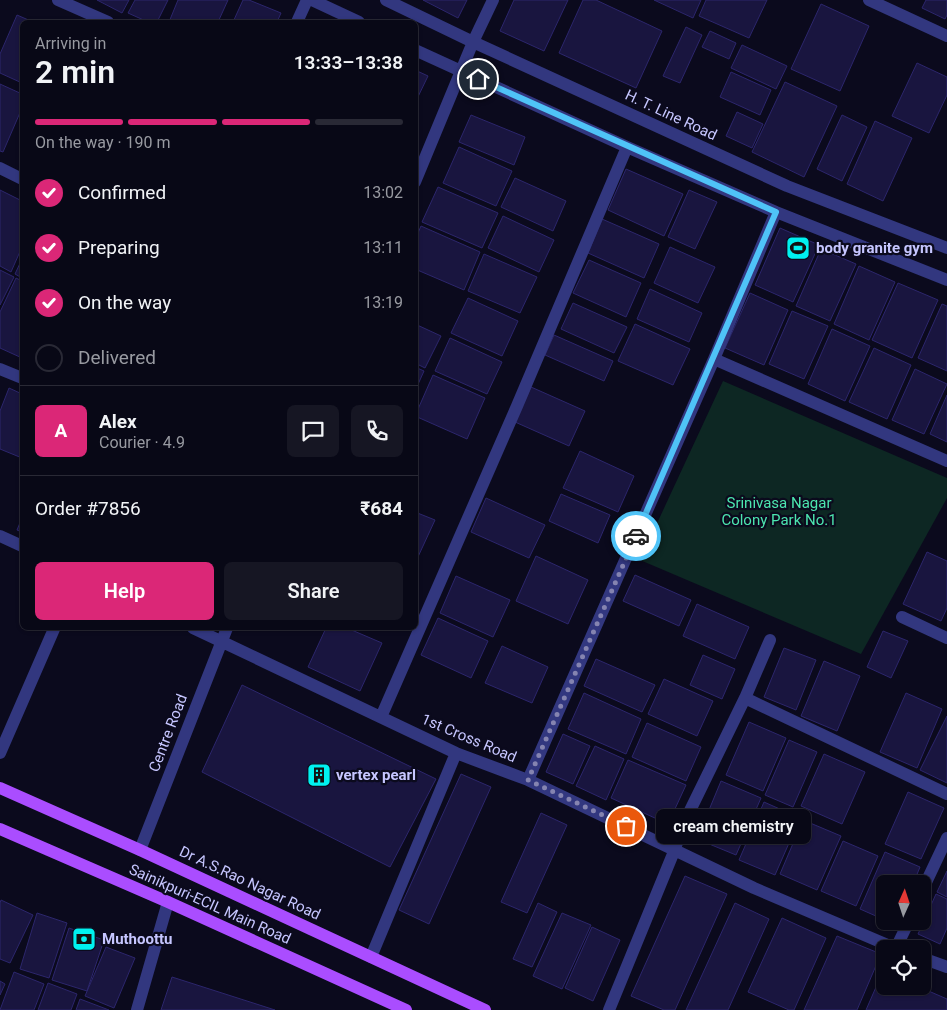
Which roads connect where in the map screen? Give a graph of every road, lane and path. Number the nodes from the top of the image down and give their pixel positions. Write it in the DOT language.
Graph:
graph roads {
  1 [pos="58,0"];
  2 [pos="307,0"];
  3 [pos="312,0"];
  4 [pos="386,0"];
  5 [pos="493,0"];
  6 [pos="869,0"];
  7 [pos="103,20"];
  8 [pos="298,20"];
  9 [pos="354,20"];
  10 [pos="947,36"];
  11 [pos="472,42"];
  12 [pos="418,51"];
  13 [pos="461,72"];
  14 [pos="627,147"];
  15 [pos="0,168"];
  16 [pos="418,175"];
  17 [pos="20,178"];
  18 [pos="776,212"];
  19 [pos="947,248"];
  20 [pos="947,280"];
  21 [pos="714,359"];
  22 [pos="0,369"];
  23 [pos="20,377"];
  24 [pos="947,461"];
  25 [pos="0,536"];
  26 [pos="20,545"];
  27 [pos="902,617"];
  28 [pos="54,630"];
  29 [pos="197,630"];
  30 [pos="226,630"];
  31 [pos="947,638"];
  32 [pos="770,640"];
  33 [pos="221,641"];
  34 [pos="744,698"];
  35 [pos="381,717"];
  36 [pos="0,753"];
  37 [pos="456,753"];
  38 [pos="528,780"];
  39 [pos="0,788"];
  40 [pos="947,794"];
  41 [pos="0,829"];
  42 [pos="947,838"];
  43 [pos="675,849"];
  44 [pos="140,850"];
  45 [pos="930,875"];
  46 [pos="168,902"];
  47 [pos="876,940"];
  48 [pos="371,957"];
  49 [pos="931,961"];
  50 [pos="947,967"];
  51 [pos="137,1010"];
  52 [pos="406,1010"];
  53 [pos="485,1010"];
  54 [pos="609,1010"];
  1 -- 7 [label="street"];
  2 -- 8 [label="street"];
  3 -- 9 [label="street"];
  4 -- 11 [label="street, H. T. Line Road"];
  5 -- 11 [label="street"];
  6 -- 10 [label="street"];
  11 -- 13 [label="street"];
  11 -- 19 [label="street, H. T. Line Road"];
  12 -- 13 [label="street"];
  13 -- 14 [label="street"];
  13 -- 16 [label="street"];
  14 -- 18 [label="street"];
  14 -- 35 [label="street"];
  15 -- 17 [label="street"];
  18 -- 20 [label="street"];
  18 -- 21 [label="street"];
  21 -- 24 [label="street"];
  21 -- 38 [label="street"];
  22 -- 23 [label="street"];
  25 -- 26 [label="street"];
  27 -- 31 [label="street"];
  28 -- 36 [label="street"];
  29 -- 33 [label="street, 1st Cross Road"];
  30 -- 33 [label="street, Centre Road"];
  32 -- 34 [label="street"];
  33 -- 35 [label="street, 1st Cross Road"];
  33 -- 44 [label="street, Centre Road"];
  34 -- 40 [label="street"];
  34 -- 43 [label="street"];
  35 -- 37 [label="street, 1st Cross Road"];
  37 -- 38 [label="street, 1st Cross Road"];
  37 -- 48 [label="street"];
  38 -- 43 [label="street, 1st Cross Road"];
  39 -- 44 [label="main road, Dr A.S.Rao Nagar Road"];
  41 -- 46 [label="main road, Sainikpuri-ECIL Main Road"];
  42 -- 45 [label="street"];
  43 -- 47 [label="street, 1st Cross Road"];
  43 -- 54 [label="street"];
  44 -- 48 [label="main road, Dr A.S.Rao Nagar Road"];
  46 -- 51 [label="street"];
  46 -- 52 [label="main road, Sainikpuri-ECIL Main Road"];
  48 -- 53 [label="main road, Dr A.S.Rao Nagar Road"];
  49 -- 50 [label="street"];
}
